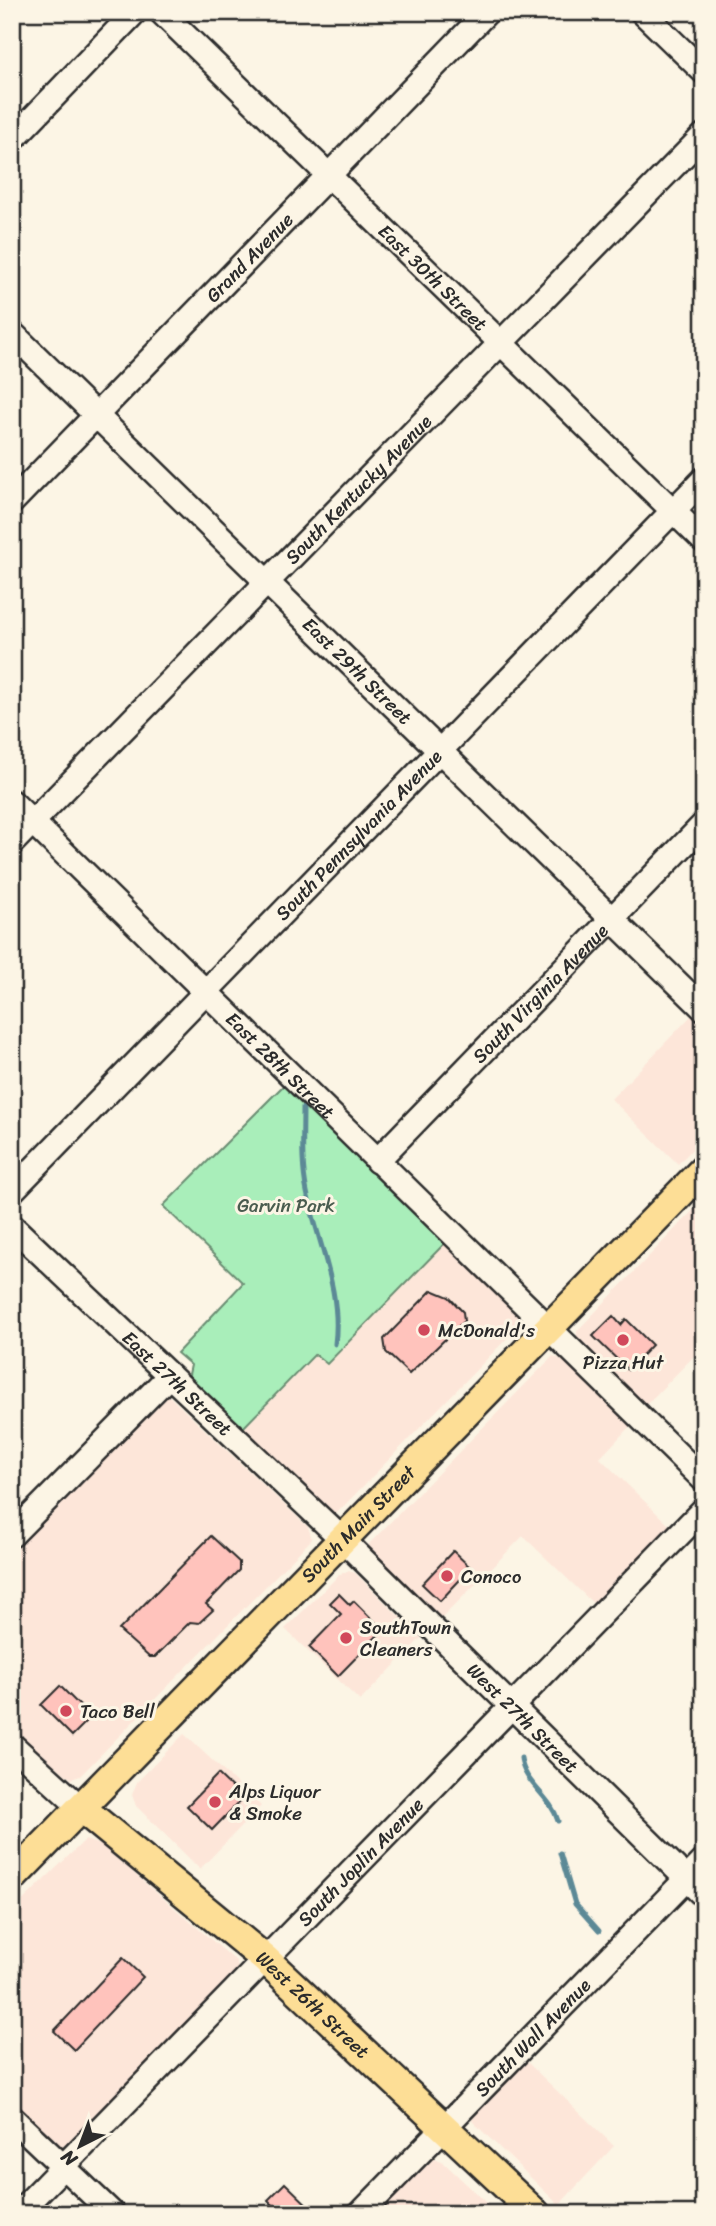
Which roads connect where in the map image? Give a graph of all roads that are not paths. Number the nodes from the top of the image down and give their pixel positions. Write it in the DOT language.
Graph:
graph roads {
  1 [pos="135,12"];
  2 [pos="161,12"];
  3 [pos="487,12"];
  4 [pos="642,12"];
  5 [pos="704,72"];
  6 [pos="704,135"];
  7 [pos="12,140"];
  8 [pos="328,175"];
  9 [pos="12,333"];
  10 [pos="503,343"];
  11 [pos="96,415"];
  12 [pos="704,479"];
  13 [pos="12,502"];
  14 [pos="673,511"];
  15 [pos="704,541"];
  16 [pos="266,582"];
  17 [pos="439,751"];
  18 [pos="12,802"];
  19 [pos="33,822"];
  20 [pos="704,824"];
  21 [pos="12,843"];
  22 [pos="611,920"];
  23 [pos="205,992"];
  24 [pos="704,1009"];
  25 [pos="377,1161"];
  26 [pos="704,1169"];
  27 [pos="12,1191"];
  28 [pos="12,1226"];
  29 [pos="548,1328"];
  30 [pos="169,1376"];
  31 [pos="704,1479"];
  32 [pos="704,1509"];
  33 [pos="12,1535"];
  34 [pos="342,1539"];
  35 [pos="512,1707"];
  36 [pos="12,1745"];
  37 [pos="80,1808"];
  38 [pos="704,1861"];
  39 [pos="12,1878"];
  40 [pos="686,1879"];
  41 [pos="704,1896"];
  42 [pos="265,1959"];
  43 [pos="12,2118"];
  44 [pos="444,2128"];
  45 [pos="63,2166"];
  46 [pos="17,2214"];
  47 [pos="113,2214"];
  48 [pos="360,2214"];
  49 [pos="536,2214"];
  1 -- 7 [label="street"];
  2 -- 8 [label="street, East 30th Street"];
  3 -- 8 [label="street, Grand Avenue"];
  4 -- 5 [label="street"];
  6 -- 10 [label="street, South Kentucky Avenue"];
  8 -- 10 [label="street, East 30th Street"];
  8 -- 11 [label="street, Grand Avenue"];
  9 -- 11 [label="street, East 29th Street"];
  10 -- 14 [label="street, East 30th Street"];
  10 -- 16 [label="street, South Kentucky Avenue"];
  11 -- 13 [label="street, Grand Avenue"];
  11 -- 16 [label="street, East 29th Street"];
  12 -- 14 [label="street, South Pennsylvania Avenue"];
  14 -- 15 [label="street, East 30th Street"];
  14 -- 17 [label="street, South Pennsylvania Avenue"];
  16 -- 17 [label="street, East 29th Street"];
  16 -- 19 [label="street, South Kentucky Avenue"];
  17 -- 22 [label="street, East 29th Street"];
  17 -- 23 [label="street, South Pennsylvania Avenue"];
  18 -- 19 [label="street, East 28th Street"];
  19 -- 21 [label="street, South Kentucky Avenue"];
  19 -- 23 [label="street, East 28th Street"];
  20 -- 22 [label="street, South Virginia Avenue"];
  22 -- 24 [label="street, East 29th Street"];
  22 -- 25 [label="street, South Virginia Avenue"];
  23 -- 25 [label="street, East 28th Street"];
  23 -- 27 [label="street, South Pennsylvania Avenue"];
  25 -- 29 [label="street, East 28th Street"];
  26 -- 29 [label="main road, South Main Street"];
  28 -- 30 [label="street, East 27th Street"];
  29 -- 31 [label="street, East 28th Street"];
  29 -- 34 [label="main road, South Main Street"];
  30 -- 33 [label="street"];
  30 -- 34 [label="street, East 27th Street"];
  32 -- 35 [label="street, South Joplin Avenue"];
  34 -- 35 [label="street, West 27th Street"];
  34 -- 37 [label="main road, South Main Street"];
  35 -- 40 [label="street, West 27th Street"];
  35 -- 42 [label="street, South Joplin Avenue"];
  36 -- 37 [label="street"];
  37 -- 39 [label="main road, South Main Street"];
  37 -- 42 [label="main road, West 26th Street"];
  38 -- 40 [label="street, South Wall Avenue"];
  40 -- 41 [label="street, West 27th Street"];
  40 -- 44 [label="street, South Wall Avenue"];
  42 -- 44 [label="main road, West 26th Street"];
  42 -- 45 [label="street, South Joplin Avenue"];
  43 -- 45 [label="street"];
  44 -- 48 [label="street, South Wall Avenue"];
  44 -- 49 [label="main road, West 26th Street"];
  45 -- 46 [label="street, South Joplin Avenue"];
  45 -- 47 [label="street"];
}
